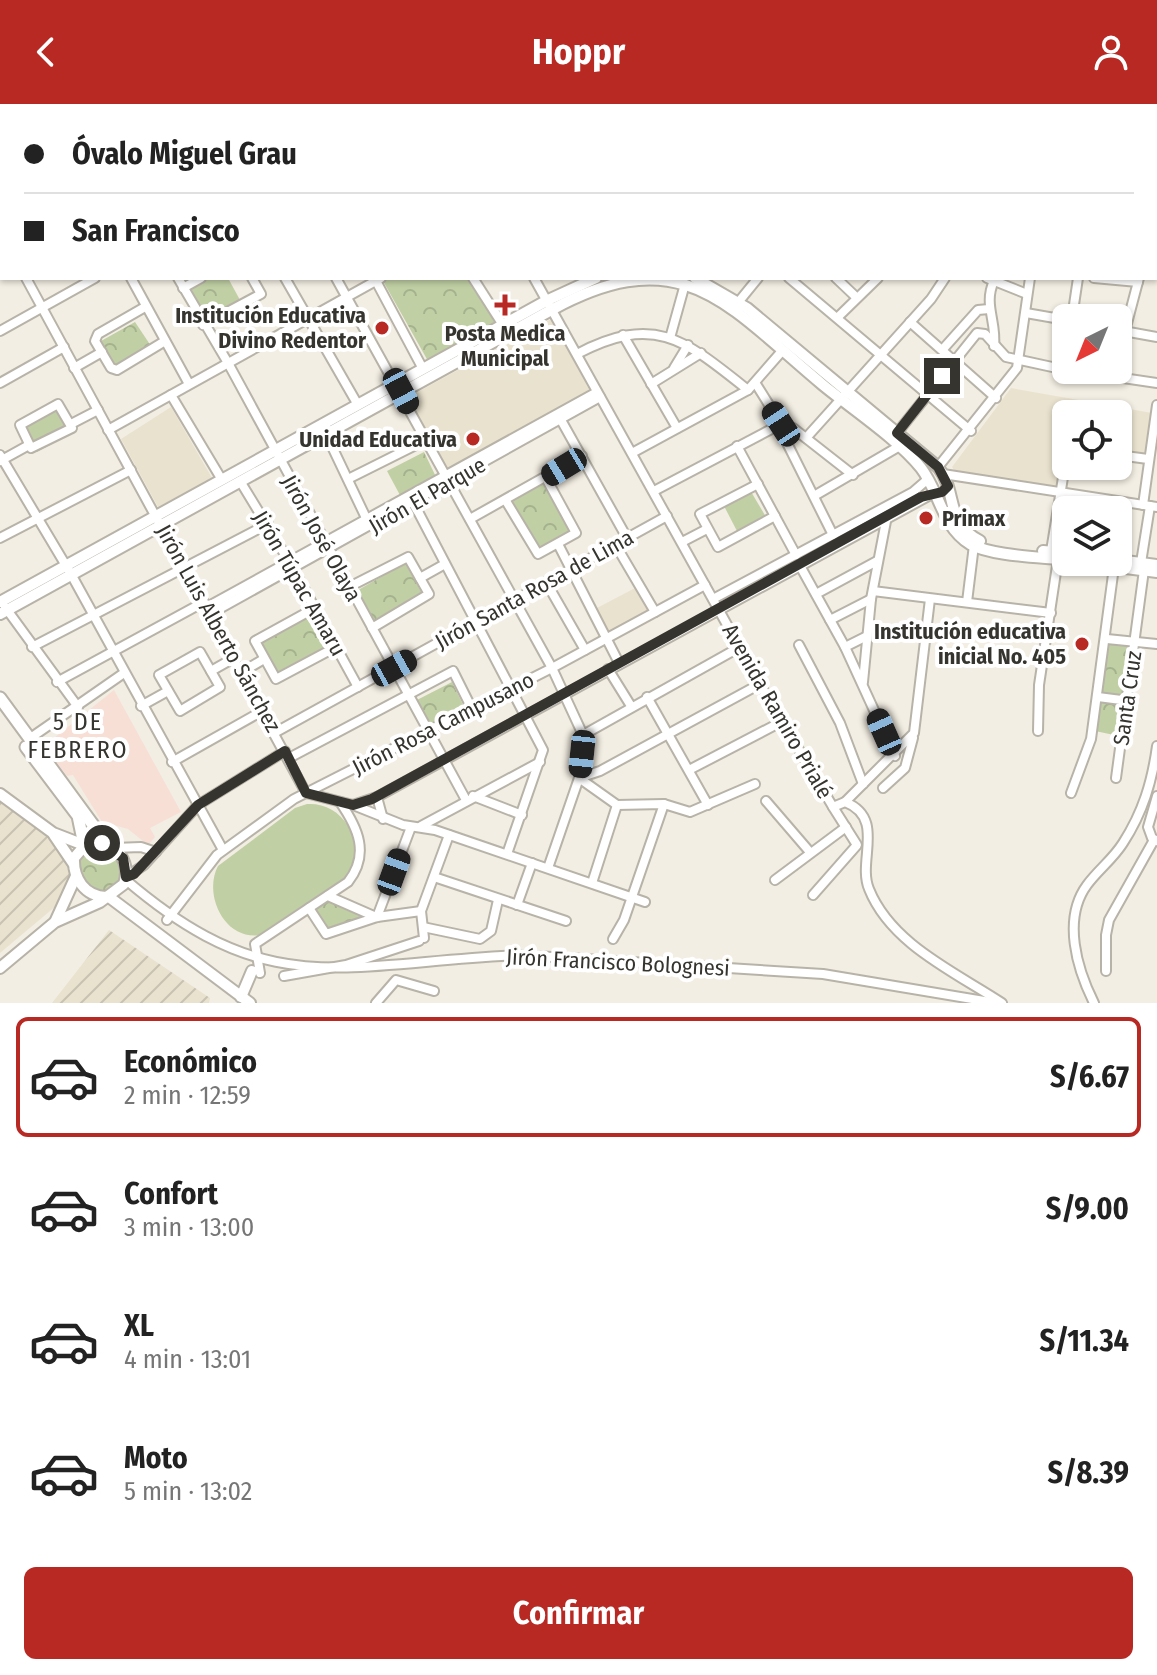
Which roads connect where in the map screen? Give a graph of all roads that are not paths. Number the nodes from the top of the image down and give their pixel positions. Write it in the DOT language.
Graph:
graph roads {
  1 [pos="27,280"];
  2 [pos="132,280"];
  3 [pos="179,280"];
  4 [pos="197,280"];
  5 [pos="253,280"];
  6 [pos="286,280"];
  7 [pos="337,280"];
  8 [pos="376,280"];
  9 [pos="378,280"];
  10 [pos="474,280"];
  11 [pos="535,280"];
  12 [pos="592,280"];
  13 [pos="623,280"];
  14 [pos="656,280"];
  15 [pos="698,280"];
  16 [pos="756,280"];
  17 [pos="792,280"];
  18 [pos="838,280"];
  19 [pos="876,280"];
  20 [pos="943,280"];
  21 [pos="990,280"];
  22 [pos="1030,280"];
  23 [pos="1078,280"];
  24 [pos="1138,280"];
  25 [pos="76,282"];
  26 [pos="685,284"];
  27 [pos="183,288"];
  28 [pos="1027,294"];
  29 [pos="856,297"];
  30 [pos="346,298"];
  31 [pos="550,304"];
  32 [pos="1074,304"];
  33 [pos="1130,304"];
  34 [pos="42,306"];
  35 [pos="736,306"];
  36 [pos="145,307"];
  37 [pos="989,309"];
  38 [pos="1026,313"];
  39 [pos="838,317"];
  40 [pos="1052,318"];
  41 [pos="308,319"];
  42 [pos="910,322"];
  43 [pos="203,325"];
  44 [pos="503,325"];
  45 [pos="0,331"];
  46 [pos="1132,332"];
  47 [pos="623,335"];
  48 [pos="1157,337"];
  49 [pos="670,338"];
  50 [pos="165,341"];
  51 [pos="688,345"];
  52 [pos="994,346"];
  53 [pos="64,347"];
  54 [pos="943,349"];
  55 [pos="782,351"];
  56 [pos="102,352"];
  57 [pos="701,353"];
  58 [pos="577,354"];
  59 [pos="881,355"];
  60 [pos="955,359"];
  61 [pos="1020,362"];
  62 [pos="228,363"];
  63 [pos="1052,367"];
  64 [pos="74,368"];
  65 [pos="423,369"];
  66 [pos="673,370"];
  67 [pos="1132,379"];
  68 [pos="0,383"];
  69 [pos="1157,383"];
  70 [pos="189,384"];
  71 [pos="651,384"];
  72 [pos="752,387"];
  73 [pos="398,388"];
  74 [pos="929,393"];
  75 [pos="171,395"];
  76 [pos="598,395"];
  77 [pos="844,395"];
  78 [pos="996,398"];
  79 [pos="358,405"];
  80 [pos="1157,405"];
  81 [pos="98,410"];
  82 [pos="561,420"];
  83 [pos="71,424"];
  84 [pos="781,424"];
  85 [pos="677,428"];
  86 [pos="108,430"];
  87 [pos="971,431"];
  88 [pos="1155,431"];
  89 [pos="897,433"];
  90 [pos="326,434"];
  91 [pos="806,438"];
  92 [pos="426,440"];
  93 [pos="29,445"];
  94 [pos="737,446"];
  95 [pos="898,447"];
  96 [pos="632,453"];
  97 [pos="277,455"];
  98 [pos="582,456"];
  99 [pos="1132,457"];
  100 [pos="1,458"];
  101 [pos="1148,459"];
  102 [pos="131,470"];
  103 [pos="941,470"];
  104 [pos="853,475"];
  105 [pos="448,478"];
  106 [pos="546,478"];
  107 [pos="973,478"];
  108 [pos="348,479"];
  109 [pos="928,479"];
  110 [pos="222,480"];
  111 [pos="1062,480"];
  112 [pos="240,481"];
  113 [pos="758,484"];
  114 [pos="948,486"];
  115 [pos="654,491"];
  116 [pos="1060,492"];
  117 [pos="934,493"];
  118 [pos="814,496"];
  119 [pos="1060,496"];
  120 [pos="506,501"];
  121 [pos="413,502"];
  122 [pos="1150,506"];
  123 [pos="667,516"];
  124 [pos="775,516"];
  125 [pos="887,516"];
  126 [pos="159,519"];
  127 [pos="470,519"];
  128 [pos="37,520"];
  129 [pos="367,520"];
  130 [pos="268,524"];
  131 [pos="707,529"];
  132 [pos="833,535"];
  133 [pos="0,538"];
  134 [pos="627,538"];
  135 [pos="682,542"];
  136 [pos="558,544"];
  137 [pos="615,544"];
  138 [pos="974,545"];
  139 [pos="328,547"];
  140 [pos="1052,555"];
  141 [pos="1052,555"];
  142 [pos="798,560"];
  143 [pos="877,561"];
  144 [pos="445,564"];
  145 [pos="1132,565"];
  146 [pos="1157,565"];
  147 [pos="292,566"];
  148 [pos="184,567"];
  149 [pos="1142,567"];
  150 [pos="571,569"];
  151 [pos="68,570"];
  152 [pos="1157,572"];
  153 [pos="1057,576"];
  154 [pos="1114,576"];
  155 [pos="420,578"];
  156 [pos="546,582"];
  157 [pos="705,585"];
  158 [pos="349,587"];
  159 [pos="816,594"];
  160 [pos="872,595"];
  161 [pos="930,599"];
  162 [pos="514,601"];
  163 [pos="967,602"];
  164 [pos="716,604"];
  165 [pos="2,607"];
  166 [pos="207,608"];
  167 [pos="315,608"];
  168 [pos="655,612"];
  169 [pos="1051,613"];
  170 [pos="92,615"];
  171 [pos="477,620"];
  172 [pos="830,620"];
  173 [pos="372,628"];
  174 [pos="892,630"];
  175 [pos="867,636"];
  176 [pos="925,637"];
  177 [pos="1107,639"];
  178 [pos="606,640"];
  179 [pos="1135,641"];
  180 [pos="1157,644"];
  181 [pos="799,645"];
  182 [pos="32,647"];
  183 [pos="336,647"];
  184 [pos="740,647"];
  185 [pos="845,647"];
  186 [pos="585,650"];
  187 [pos="112,652"];
  188 [pos="234,658"];
  189 [pos="264,659"];
  190 [pos="619,663"];
  191 [pos="394,668"];
  192 [pos="552,668"];
  193 [pos="608,669"];
  194 [pos="211,671"];
  195 [pos="242,672"];
  196 [pos="124,673"];
  197 [pos="57,682"];
  198 [pos="760,684"];
  199 [pos="863,684"];
  200 [pos="358,687"];
  201 [pos="512,688"];
  202 [pos="168,691"];
  203 [pos="564,694"];
  204 [pos="409,695"];
  205 [pos="647,697"];
  206 [pos="1098,697"];
  207 [pos="0,698"];
  208 [pos="1129,701"];
  209 [pos="141,706"];
  210 [pos="631,706"];
  211 [pos="78,707"];
  212 [pos="472,709"];
  213 [pos="264,710"];
  214 [pos="0,711"];
  215 [pos="526,716"];
  216 [pos="781,722"];
  217 [pos="427,731"];
  218 [pos="1038,731"];
  219 [pos="276,732"];
  220 [pos="914,733"];
  221 [pos="583,735"];
  222 [pos="668,735"];
  223 [pos="29,739"];
  224 [pos="1157,746"];
  225 [pos="287,754"];
  226 [pos="895,756"];
  227 [pos="443,761"];
  228 [pos="541,761"];
  229 [pos="172,762"];
  230 [pos="689,770"];
  231 [pos="579,778"];
  232 [pos="1116,778"];
  233 [pos="755,784"];
  234 [pos="863,784"];
  235 [pos="883,788"];
  236 [pos="306,793"];
  237 [pos="1071,793"];
  238 [pos="0,794"];
  239 [pos="1157,796"];
  240 [pos="377,797"];
  241 [pos="469,798"];
  242 [pos="766,801"];
  243 [pos="340,802"];
  244 [pos="845,802"];
  245 [pos="664,804"];
  246 [pos="198,805"];
  247 [pos="353,805"];
  248 [pos="617,805"];
  249 [pos="708,805"];
  250 [pos="833,807"];
  251 [pos="363,811"];
  252 [pos="522,815"];
  253 [pos="383,819"];
  254 [pos="355,826"];
  255 [pos="421,826"];
  256 [pos="411,827"];
  257 [pos="846,827"];
  258 [pos="53,833"];
  259 [pos="449,835"];
  260 [pos="1156,840"];
  261 [pos="84,845"];
  262 [pos="111,846"];
  263 [pos="223,850"];
  264 [pos="809,851"];
  265 [pos="156,852"];
  266 [pos="507,854"];
  267 [pos="73,863"];
  268 [pos="532,863"];
  269 [pos="548,868"];
  270 [pos="76,876"];
  271 [pos="434,877"];
  272 [pos="126,878"];
  273 [pos="775,880"];
  274 [pos="592,883"];
  275 [pos="813,895"];
  276 [pos="328,896"];
  277 [pos="631,896"];
  278 [pos="108,897"];
  279 [pos="498,900"];
  280 [pos="645,902"];
  281 [pos="517,905"];
  282 [pos="309,908"];
  283 [pos="421,911"];
  284 [pos="377,917"];
  285 [pos="167,920"];
  286 [pos="566,921"];
  287 [pos="55,922"];
  288 [pos="423,927"];
  289 [pos="613,939"];
  290 [pos="199,944"];
  291 [pos="240,967"];
  292 [pos="0,968"];
  293 [pos="1106,971"];
  294 [pos="256,972"];
  295 [pos="279,977"];
  296 [pos="434,991"];
  297 [pos="246,1000"];
  298 [pos="376,1003"];
  299 [pos="999,1003"];
  300 [pos="1094,1003"];
  1 -- 34 [label="street, Jirón Luis Alberto Sánchez"];
  2 -- 36 [label="street"];
  3 -- 27 [label="street, Jirón José Olaya"];
  4 -- 27 [label="street"];
  5 -- 43 [label="street"];
  6 -- 41 [label="street"];
  7 -- 30 [label="street"];
  8 -- 30 [label="street"];
  9 -- 65 [label="street"];
  10 -- 44 [label="street"];
  11 -- 31 [label="street, Avenida Ramiro Prialé"];
  12 -- 31 [label="main road"];
  13 -- 31 [label="main road"];
  14 -- 26 [label="main road"];
  15 -- 35 [label="main road"];
  16 -- 35 [label="street"];
  17 -- 39 [label="street"];
  18 -- 29 [label="street"];
  19 -- 29 [label="street"];
  20 -- 42 [label="street"];
  21 -- 28 [label="street"];
  21 -- 37 [label="street"];
  22 -- 28 [label="street"];
  23 -- 32 [label="street"];
  24 -- 33 [label="street"];
  25 -- 34 [label="street"];
  26 -- 35 [label="main road"];
  26 -- 49 [label="street"];
  27 -- 43 [label="street, Jirón José Olaya"];
  28 -- 38 [label="street"];
  29 -- 39 [label="street"];
  30 -- 41 [label="street"];
  30 -- 73 [label="street"];
  31 -- 44 [label="main road"];
  31 -- 58 [label="street, Avenida Ramiro Prialé"];
  31 -- 73 [label="main road"];
  34 -- 45 [label="street"];
  34 -- 53 [label="street, Jirón Luis Alberto Sánchez"];
  35 -- 55 [label="main road"];
  35 -- 77 [label="main road"];
  36 -- 50 [label="street"];
  36 -- 56 [label="street"];
  37 -- 52 [label="street"];
  37 -- 54 [label="street"];
  38 -- 40 [label="street"];
  38 -- 61 [label="street"];
  39 -- 59 [label="street"];
  41 -- 62 [label="street"];
  41 -- 79 [label="street"];
  42 -- 54 [label="street"];
  42 -- 59 [label="street"];
  43 -- 62 [label="street, Jirón José Olaya"];
  44 -- 65 [label="main road"];
  46 -- 48 [label="street"];
  47 -- 49 [label="street"];
  47 -- 58 [label="street"];
  47 -- 71 [label="street"];
  49 -- 51 [label="street"];
  50 -- 56 [label="street"];
  50 -- 70 [label="street"];
  51 -- 57 [label="street"];
  51 -- 66 [label="street"];
  52 -- 60 [label="street"];
  52 -- 61 [label="street"];
  53 -- 64 [label="street, Jirón Luis Alberto Sánchez"];
  53 -- 68 [label="street"];
  54 -- 60 [label="street"];
  55 -- 72 [label="street"];
  55 -- 77 [label="main road"];
  56 -- 64 [label="street"];
  57 -- 66 [label="street"];
  57 -- 72 [label="street"];
  58 -- 76 [label="street, Avenida Ramiro Prialé"];
  59 -- 74 [label="street"];
  59 -- 77 [label="street"];
  60 -- 74 [label="street"];
  60 -- 78 [label="street"];
  61 -- 63 [label="street"];
  61 -- 78 [label="street"];
  62 -- 70 [label="street"];
  62 -- 97 [label="street, Jirón José Olaya"];
  64 -- 81 [label="street, Jirón Luis Alberto Sánchez"];
  65 -- 73 [label="main road"];
  66 -- 71 [label="street"];
  67 -- 69 [label="street"];
  70 -- 75 [label="street"];
  71 -- 85 [label="street"];
  72 -- 84 [label="street"];
  72 -- 85 [label="street"];
  73 -- 79 [label="main road"];
  73 -- 90 [label="main road"];
  73 -- 92 [label="street"];
  74 -- 87 [label="street"];
  74 -- 89 [label="street"];
  75 -- 86 [label="street"];
  75 -- 110 [label="street"];
  76 -- 82 [label="street, Jirón El Parque"];
  76 -- 96 [label="street, Avenida Ramiro Prialé"];
  76 -- 105 [label="street, Jirón El Parque"];
  77 -- 89 [label="main road"];
  77 -- 91 [label="street"];
  77 -- 95 [label="main road"];
  78 -- 87 [label="street"];
  79 -- 97 [label="main road"];
  80 -- 88 [label="street, Santa Cruz"];
  81 -- 83 [label="street"];
  81 -- 86 [label="street, Jirón Luis Alberto Sánchez"];
  82 -- 98 [label="street"];
  82 -- 105 [label="street, Jirón El Parque"];
  83 -- 93 [label="street"];
  83 -- 93 [label="street"];
  84 -- 91 [label="street"];
  84 -- 94 [label="street"];
  84 -- 118 [label="street"];
  85 -- 96 [label="street"];
  86 -- 102 [label="street, Jirón Luis Alberto Sánchez"];
  87 -- 103 [label="street"];
  88 -- 101 [label="street, Santa Cruz"];
  89 -- 103 [label="main road"];
  90 -- 97 [label="main road"];
  90 -- 108 [label="street"];
  91 -- 104 [label="street"];
  92 -- 105 [label="street"];
  92 -- 108 [label="street"];
  93 -- 100 [label="street"];
  94 -- 113 [label="street"];
  94 -- 115 [label="street"];
  95 -- 104 [label="street"];
  95 -- 109 [label="main road"];
  96 -- 115 [label="street, Avenida Ramiro Prialé"];
  97 -- 110 [label="main road"];
  97 -- 112 [label="main road"];
  97 -- 139 [label="street, Jirón José Olaya"];
  98 -- 106 [label="street"];
  98 -- 134 [label="street"];
  99 -- 101 [label="street"];
  100 -- 128 [label="street"];
  101 -- 122 [label="street, Santa Cruz"];
  102 -- 126 [label="street, Jirón Luis Alberto Sánchez"];
  102 -- 128 [label="street"];
  103 -- 107 [label="street"];
  103 -- 109 [label="main road"];
  103 -- 114 [label="main road"];
  104 -- 118 [label="street"];
  105 -- 121 [label="street, Jirón El Parque"];
  105 -- 127 [label="street"];
  105 -- 129 [label="street, Jirón El Parque"];
  106 -- 120 [label="street"];
  106 -- 136 [label="street"];
  107 -- 114 [label="street"];
  107 -- 116 [label="street"];
  108 -- 129 [label="street"];
  109 -- 117 [label="main road"];
  109 -- 132 [label="street"];
  110 -- 126 [label="main road"];
  111 -- 116 [label="street"];
  112 -- 126 [label="main road"];
  112 -- 130 [label="street, Jirón Túpac Amaru"];
  113 -- 124 [label="street"];
  113 -- 131 [label="street"];
  114 -- 117 [label="main road"];
  114 -- 140 [label="main road"];
  115 -- 123 [label="street, Avenida Ramiro Prialé"];
  116 -- 119 [label="street"];
  116 -- 122 [label="street"];
  117 -- 125 [label="street"];
  117 -- 138 [label="main road"];
  118 -- 132 [label="street"];
  120 -- 127 [label="street"];
  120 -- 136 [label="street"];
  121 -- 139 [label="street, Jirón El Parque"];
  121 -- 144 [label="street"];
  122 -- 149 [label="street, Santa Cruz"];
  123 -- 134 [label="street, Jirón Santa Rosa de Lima"];
  123 -- 135 [label="street, Avenida Ramiro Prialé"];
  124 -- 131 [label="street"];
  124 -- 142 [label="street"];
  125 -- 142 [label="street"];
  125 -- 143 [label="street"];
  126 -- 148 [label="street, Jirón Luis Alberto Sánchez"];
  126 -- 151 [label="main road"];
  127 -- 162 [label="street"];
  128 -- 133 [label="street"];
  128 -- 151 [label="street"];
  129 -- 139 [label="street, Jirón El Parque"];
  130 -- 147 [label="street, Jirón Túpac Amaru"];
  130 -- 148 [label="street"];
  131 -- 135 [label="street"];
  132 -- 142 [label="street"];
  134 -- 137 [label="street, Jirón Santa Rosa de Lima"];
  135 -- 157 [label="street, Avenida Ramiro Prialé"];
  136 -- 150 [label="street"];
  137 -- 150 [label="street, Jirón Santa Rosa de Lima"];
  137 -- 168 [label="street"];
  138 -- 141 [label="main road"];
  138 -- 163 [label="street"];
  139 -- 147 [label="street, Jirón El Parque"];
  139 -- 158 [label="street, Jirón José Olaya"];
  142 -- 159 [label="street"];
  142 -- 164 [label="street"];
  143 -- 159 [label="street"];
  143 -- 160 [label="street"];
  144 -- 155 [label="street"];
  144 -- 171 [label="street"];
  145 -- 149 [label="main road"];
  146 -- 149 [label="main road"];
  147 -- 166 [label="street, Jirón El Parque"];
  147 -- 167 [label="street, Jirón Túpac Amaru"];
  148 -- 166 [label="street, Jirón Luis Alberto Sánchez"];
  148 -- 170 [label="street"];
  149 -- 152 [label="main road"];
  149 -- 179 [label="street, Santa Cruz"];
  150 -- 156 [label="street, Jirón Santa Rosa de Lima"];
  150 -- 178 [label="street"];
  151 -- 165 [label="main road"];
  151 -- 170 [label="street"];
  153 -- 169 [label="street"];
  154 -- 177 [label="street"];
  155 -- 158 [label="street"];
  155 -- 173 [label="street"];
  156 -- 162 [label="street, Jirón Santa Rosa de Lima"];
  156 -- 186 [label="street"];
  157 -- 164 [label="street, Avenida Ramiro Prialé"];
  157 -- 168 [label="street, Jirón Rosa Campusano"];
  158 -- 173 [label="street, Jirón José Olaya"];
  159 -- 172 [label="street"];
  160 -- 161 [label="street"];
  160 -- 172 [label="street"];
  160 -- 175 [label="street"];
  161 -- 163 [label="street"];
  161 -- 176 [label="street"];
  162 -- 171 [label="street, Jirón Santa Rosa de Lima"];
  162 -- 192 [label="street"];
  163 -- 169 [label="street"];
  164 -- 184 [label="street, Avenida Ramiro Prialé"];
  164 -- 190 [label="street"];
  165 -- 182 [label="street"];
  166 -- 187 [label="street, Jirón El Parque"];
  166 -- 188 [label="street, Jirón Luis Alberto Sánchez"];
  167 -- 183 [label="street, Jirón Túpac Amaru"];
  167 -- 189 [label="street"];
  168 -- 178 [label="street, Jirón Rosa Campusano"];
  169 -- 218 [label="street"];
  170 -- 182 [label="street"];
  170 -- 187 [label="street"];
  171 -- 191 [label="street, Jirón Santa Rosa de Lima"];
  171 -- 201 [label="street"];
  172 -- 185 [label="street"];
  173 -- 191 [label="street, Jirón José Olaya"];
  174 -- 176 [label="street"];
  175 -- 185 [label="street"];
  175 -- 199 [label="street"];
  176 -- 220 [label="street"];
  177 -- 179 [label="street"];
  177 -- 206 [label="street"];
  178 -- 186 [label="street, Jirón Rosa Campusano"];
  178 -- 190 [label="street"];
  179 -- 180 [label="street"];
  179 -- 208 [label="street, Santa Cruz"];
  181 -- 234 [label="street"];
  182 -- 197 [label="street"];
  183 -- 189 [label="street"];
  183 -- 200 [label="street, Jirón Túpac Amaru"];
  184 -- 198 [label="street, Avenida Ramiro Prialé"];
  184 -- 205 [label="street"];
  185 -- 199 [label="street"];
  186 -- 192 [label="street, Jirón Rosa Campusano"];
  187 -- 196 [label="street"];
  187 -- 197 [label="street, Jirón El Parque"];
  188 -- 194 [label="street"];
  188 -- 195 [label="street, Jirón Luis Alberto Sánchez"];
  189 -- 195 [label="street"];
  190 -- 193 [label="street"];
  191 -- 200 [label="street, Jirón Santa Rosa de Lima"];
  191 -- 204 [label="street, Jirón José Olaya"];
  192 -- 201 [label="street, Jirón Rosa Campusano"];
  192 -- 203 [label="street"];
  193 -- 203 [label="street"];
  193 -- 210 [label="street"];
  194 -- 202 [label="street"];
  194 -- 202 [label="street"];
  195 -- 213 [label="street, Jirón Luis Alberto Sánchez"];
  196 -- 209 [label="street"];
  196 -- 211 [label="street"];
  197 -- 211 [label="street"];
  198 -- 216 [label="street, Avenida Ramiro Prialé"];
  198 -- 222 [label="street"];
  199 -- 226 [label="street"];
  200 -- 219 [label="street, Jirón Santa Rosa de Lima"];
  201 -- 212 [label="street, Jirón Rosa Campusano"];
  201 -- 215 [label="street"];
  202 -- 209 [label="street"];
  203 -- 215 [label="street"];
  203 -- 221 [label="street"];
  204 -- 212 [label="street"];
  204 -- 217 [label="street, Jirón José Olaya"];
  204 -- 225 [label="street"];
  205 -- 210 [label="street"];
  205 -- 222 [label="street"];
  206 -- 208 [label="street"];
  206 -- 237 [label="street"];
  207 -- 223 [label="highway"];
  208 -- 232 [label="street, Santa Cruz"];
  209 -- 229 [label="street"];
  210 -- 221 [label="street"];
  211 -- 223 [label="street"];
  212 -- 217 [label="street, Jirón Rosa Campusano"];
  213 -- 219 [label="street, Jirón Luis Alberto Sánchez"];
  213 -- 229 [label="street"];
  214 -- 261 [label="highway"];
  215 -- 227 [label="street"];
  215 -- 228 [label="street"];
  216 -- 230 [label="street"];
  216 -- 250 [label="street, Avenida Ramiro Prialé"];
  217 -- 227 [label="street, Jirón José Olaya"];
  217 -- 236 [label="street, Jirón Rosa Campusano"];
  219 -- 225 [label="street, Jirón Luis Alberto Sánchez"];
  220 -- 226 [label="street"];
  220 -- 235 [label="street"];
  221 -- 231 [label="street"];
  222 -- 230 [label="street"];
  222 -- 231 [label="street"];
  223 -- 262 [label="highway"];
  224 -- 300 [label="street"];
  225 -- 236 [label="street, Jirón Luis Alberto Sánchez"];
  225 -- 246 [label="street"];
  226 -- 234 [label="street"];
  227 -- 240 [label="street"];
  227 -- 241 [label="street, Jirón José Olaya"];
  228 -- 241 [label="street"];
  228 -- 252 [label="street"];
  229 -- 246 [label="street"];
  230 -- 249 [label="street"];
  231 -- 248 [label="street"];
  231 -- 269 [label="street"];
  233 -- 249 [label="street"];
  234 -- 244 [label="street"];
  236 -- 243 [label="street"];
  236 -- 263 [label="street, Jirón Rosa Campusano"];
  238 -- 258 [label="main road"];
  239 -- 260 [label="street"];
  240 -- 247 [label="street"];
  240 -- 253 [label="street"];
  241 -- 252 [label="street"];
  241 -- 255 [label="street"];
  242 -- 264 [label="street"];
  243 -- 247 [label="street"];
  243 -- 254 [label="street"];
  244 -- 250 [label="street, Avenida Ramiro Prialé"];
  244 -- 299 [label="street, Avenida Ramiro Prialé"];
  245 -- 248 [label="street"];
  245 -- 249 [label="street"];
  245 -- 277 [label="street"];
  246 -- 263 [label="street"];
  246 -- 265 [label="street"];
  247 -- 251 [label="street"];
  248 -- 274 [label="street"];
  250 -- 257 [label="street"];
  251 -- 253 [label="street"];
  251 -- 254 [label="street"];
  252 -- 266 [label="street"];
  253 -- 256 [label="street"];
  254 -- 276 [label="street"];
  255 -- 256 [label="street"];
  255 -- 259 [label="street"];
  256 -- 284 [label="street"];
  257 -- 264 [label="street"];
  257 -- 275 [label="street"];
  258 -- 261 [label="main road"];
  258 -- 267 [label="main road"];
  259 -- 266 [label="street"];
  259 -- 271 [label="street"];
  260 -- 293 [label="street"];
  261 -- 262 [label="main road"];
  261 -- 267 [label="main road"];
  262 -- 265 [label="street"];
  262 -- 272 [label="main road"];
  263 -- 285 [label="street, Jirón Rosa Campusano"];
  264 -- 273 [label="street"];
  265 -- 272 [label="street"];
  266 -- 268 [label="street"];
  267 -- 270 [label="main road"];
  268 -- 269 [label="street"];
  268 -- 281 [label="street"];
  269 -- 274 [label="street"];
  270 -- 278 [label="main road"];
  270 -- 287 [label="main road"];
  271 -- 279 [label="street"];
  271 -- 283 [label="street"];
  272 -- 278 [label="main road"];
  272 -- 285 [label="street"];
  274 -- 277 [label="street"];
  276 -- 282 [label="street"];
  276 -- 284 [label="street"];
  277 -- 280 [label="street"];
  277 -- 289 [label="street"];
  278 -- 287 [label="main road"];
  278 -- 297 [label="main road"];
  279 -- 281 [label="street"];
  279 -- 288 [label="street"];
  281 -- 286 [label="street"];
  282 -- 284 [label="street"];
  282 -- 294 [label="street"];
  283 -- 284 [label="street"];
  283 -- 288 [label="street"];
  285 -- 290 [label="street"];
  287 -- 292 [label="main road"];
  288 -- 295 [label="street"];
  291 -- 294 [label="street, Jirón Francisco Bolognesi"];
  294 -- 295 [label="street, Jirón Francisco Bolognesi"];
  294 -- 297 [label="main road"];
  295 -- 299 [label="street, Jirón Francisco Bolognesi"];
  296 -- 298 [label="street"];
}
